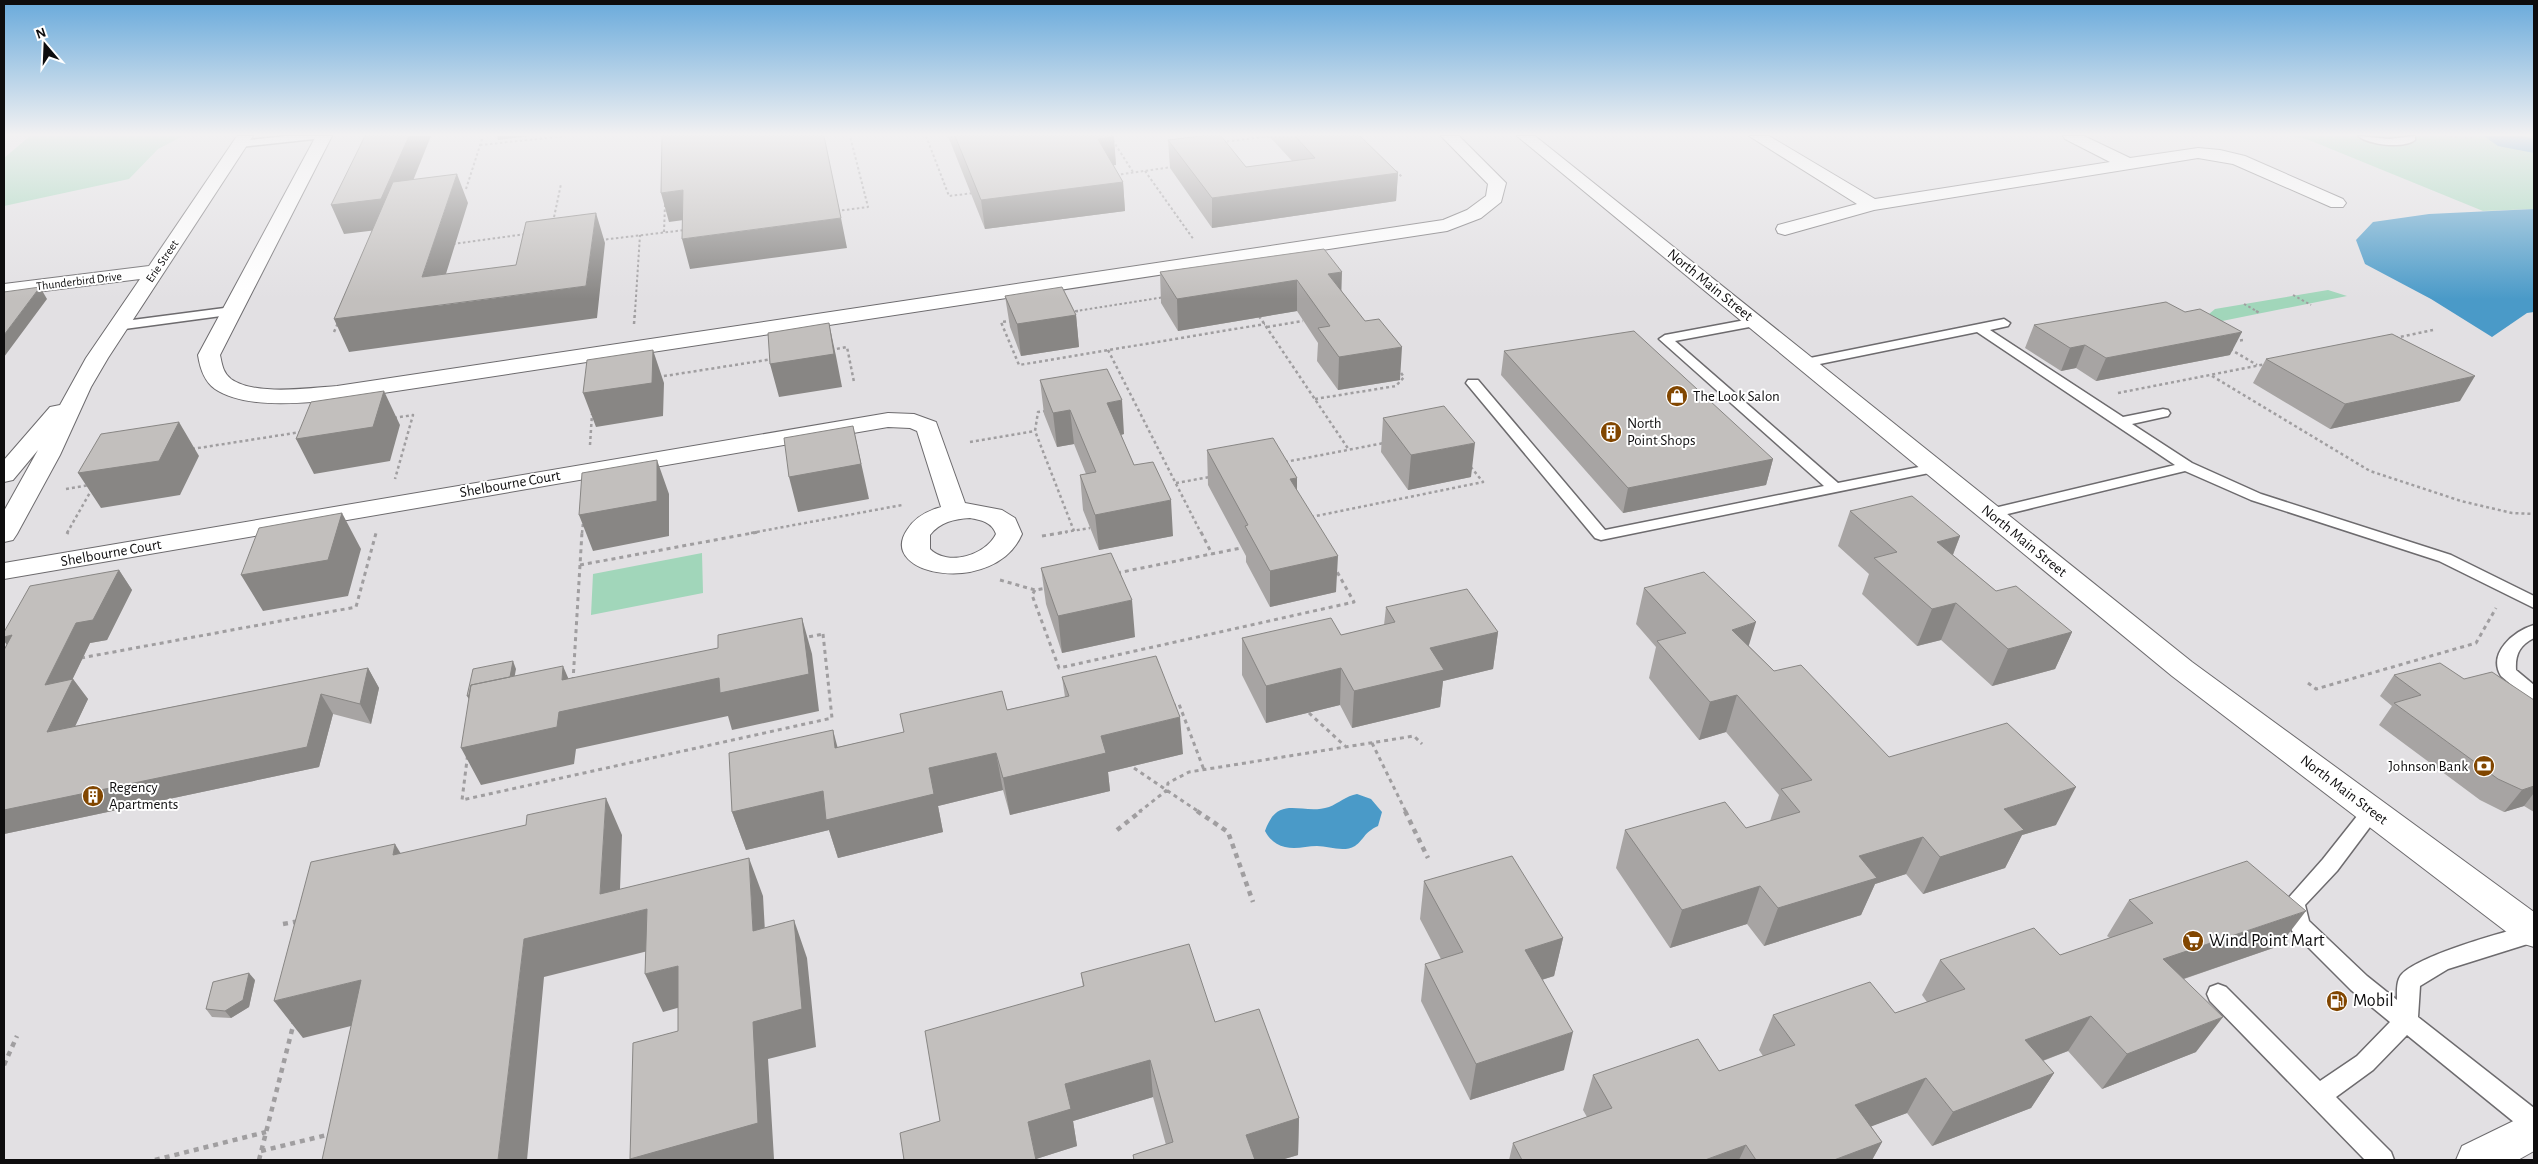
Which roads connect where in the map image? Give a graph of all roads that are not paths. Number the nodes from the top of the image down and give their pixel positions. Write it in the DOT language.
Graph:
graph roads {
  1 [pos="209,190"];
  2 [pos="295,190"];
  3 [pos="1496,190"];
  4 [pos="1592,190"];
  5 [pos="1848,190"];
  6 [pos="1964,190"];
  7 [pos="2308,190"];
  8 [pos="2337,203"];
  9 [pos="1872,205"];
  10 [pos="1785,229"];
  11 [pos="154,271"];
  12 [pos="4,290"];
  13 [pos="232,311"];
  14 [pos="1756,322"];
  15 [pos="2004,323"];
  16 [pos="117,326"];
  17 [pos="1980,329"];
  18 [pos="1806,362"];
  19 [pos="1473,383"];
  20 [pos="80,386"];
  21 [pos="2163,413"];
  22 [pos="2120,422"];
  23 [pos="2187,466"];
  24 [pos="1934,468"];
  25 [pos="4,475"];
  26 [pos="1835,488"];
  27 [pos="955,511"];
  28 [pos="1991,513"];
  29 [pos="4,534"];
  30 [pos="4,572"];
  31 [pos="2532,601"];
  32 [pos="2534,631"];
  33 [pos="2534,695"];
  34 [pos="2372,811"];
  35 [pos="2534,932"];
  36 [pos="2218,994"];
  37 [pos="2407,1020"];
  38 [pos="2318,1096"];
  39 [pos="2534,1123"];
  40 [pos="2534,1130"];
  41 [pos="2382,1160"];
  42 [pos="2477,1160"];
  1 -- 11 [label="street, Erie Street"];
  2 -- 13 [label="street"];
  3 -- 13 [label="street"];
  4 -- 14 [label="street, North Main Street"];
  5 -- 9 [label="street"];
  6 -- 9 [label="street"];
  7 -- 8 [label="street"];
  9 -- 10 [label="street"];
  11 -- 12 [label="street, Thunderbird Drive"];
  11 -- 16 [label="street, Erie Street"];
  13 -- 16 [label="lane"];
  14 -- 18 [label="street, North Main Street"];
  14 -- 26 [label="lane"];
  15 -- 17 [label="lane"];
  16 -- 20 [label="street, Erie Street"];
  17 -- 18 [label="lane"];
  17 -- 22 [label="lane"];
  18 -- 24 [label="street, North Main Street"];
  19 -- 26 [label="lane"];
  20 -- 25 [label="street, Erie Street"];
  20 -- 29 [label="street, Erie Street"];
  21 -- 22 [label="lane"];
  22 -- 23 [label="lane"];
  23 -- 28 [label="lane"];
  23 -- 31 [label="lane"];
  24 -- 26 [label="lane"];
  24 -- 28 [label="street, North Main Street"];
  27 -- 30 [label="street, Shelbourne Court"];
  28 -- 34 [label="street, North Main Street"];
  32 -- 33 [label="lane"];
  34 -- 35 [label="street, North Main Street"];
  34 -- 37 [label="lane"];
  35 -- 37 [label="lane"];
  36 -- 38 [label="lane"];
  37 -- 38 [label="lane"];
  37 -- 39 [label="lane"];
  38 -- 41 [label="lane"];
  40 -- 42 [label="street"];
}
